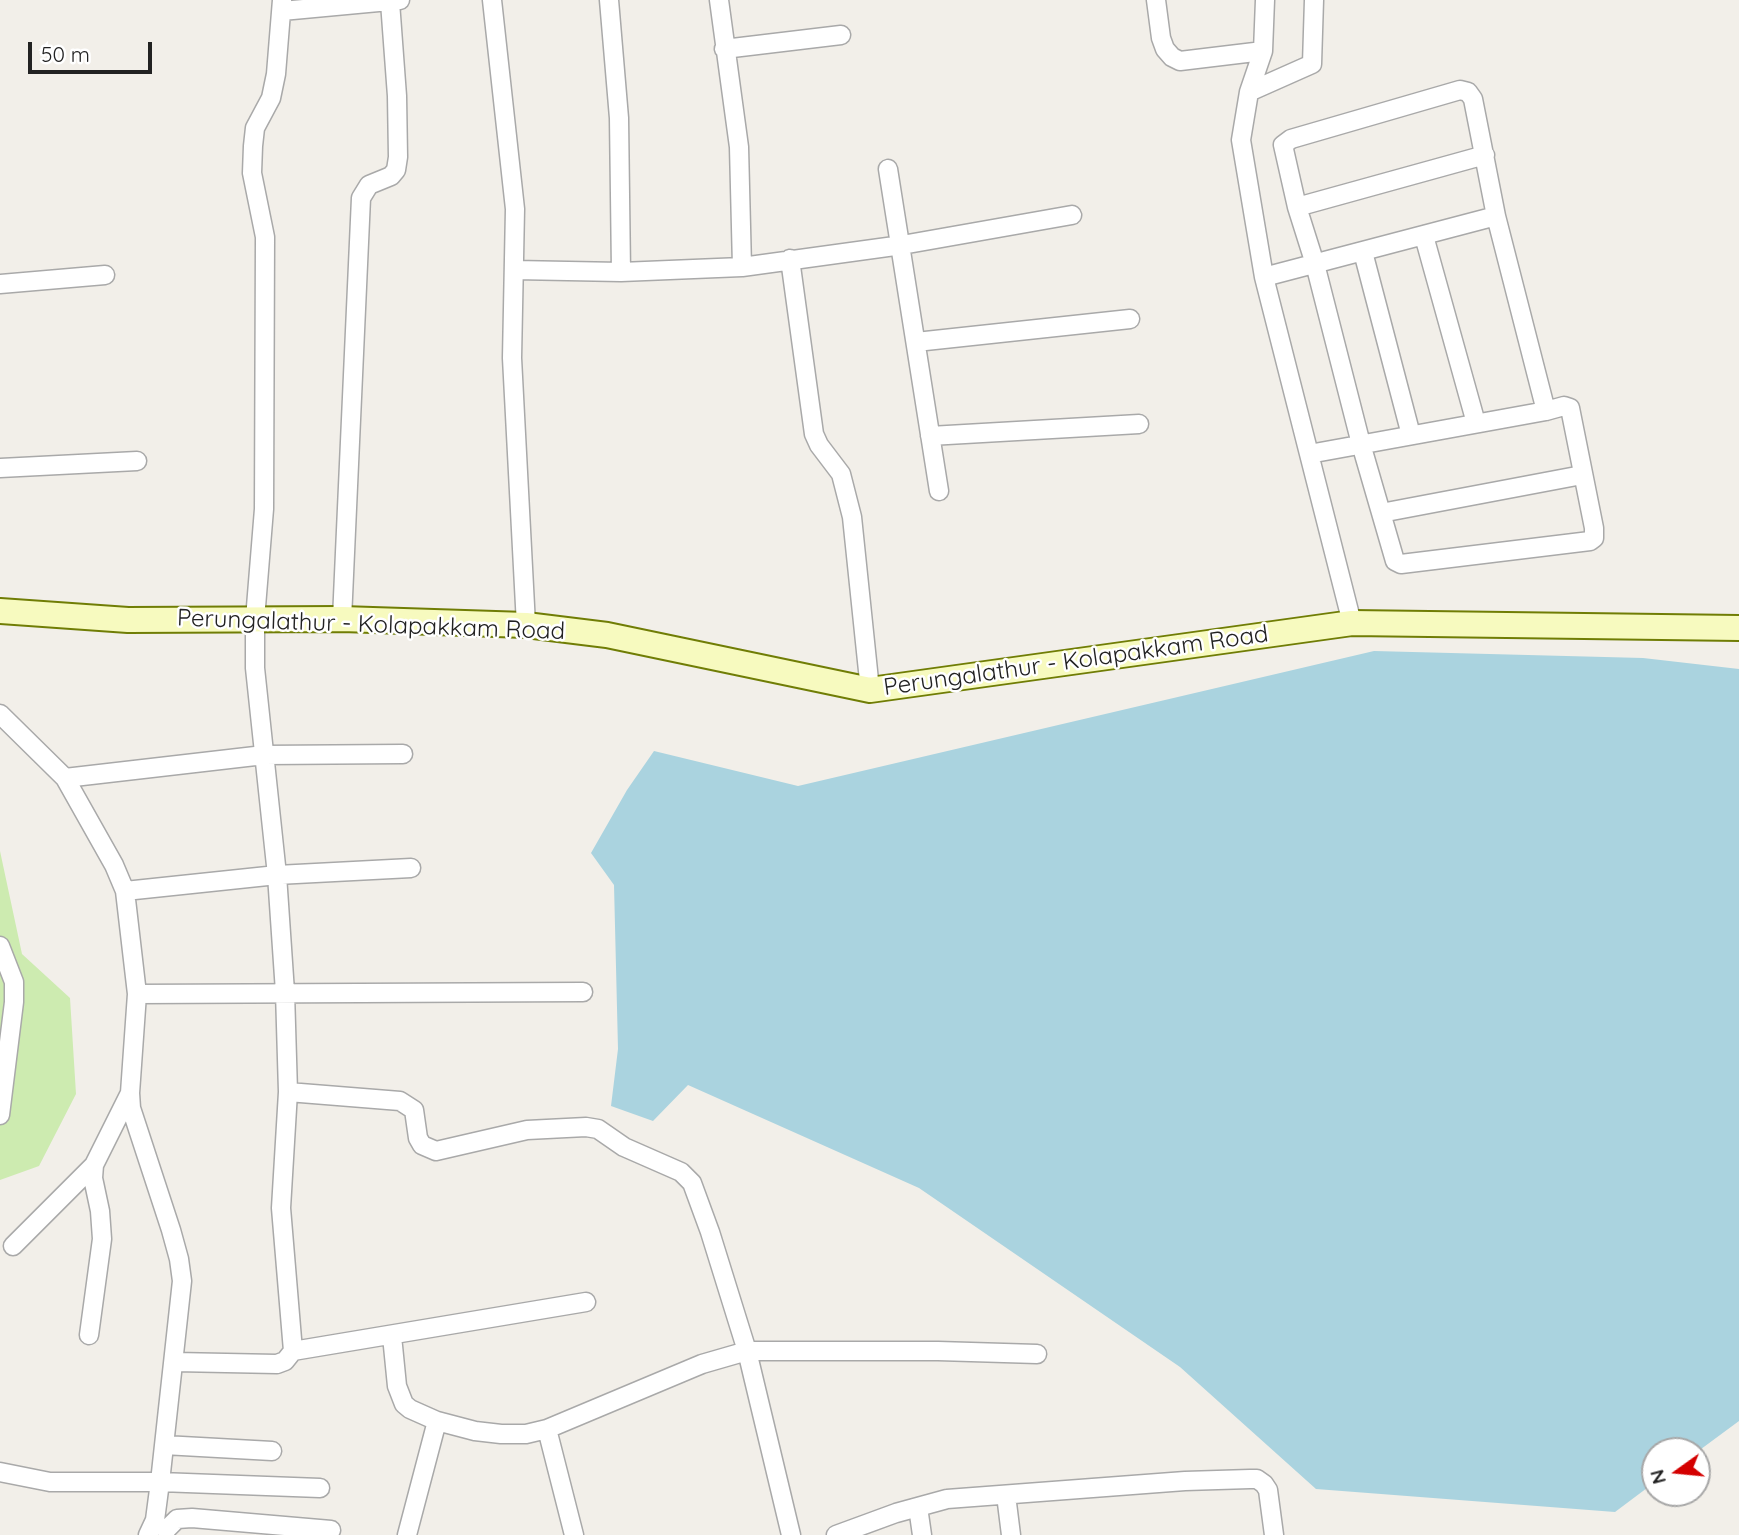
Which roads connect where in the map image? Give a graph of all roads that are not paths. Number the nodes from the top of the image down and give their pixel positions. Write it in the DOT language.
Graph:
graph roads {
  1 [pos="492,0"];
  2 [pos="609,0"];
  3 [pos="719,0"];
  4 [pos="1156,0"];
  5 [pos="1265,0"];
  6 [pos="1314,0"];
  7 [pos="396,1"];
  8 [pos="282,5"];
  9 [pos="841,36"];
  10 [pos="724,49"];
  11 [pos="1263,51"];
  12 [pos="1249,92"];
  13 [pos="1485,155"];
  14 [pos="888,169"];
  15 [pos="1297,207"];
  16 [pos="1072,215"];
  17 [pos="1496,216"];
  18 [pos="1423,236"];
  19 [pos="902,245"];
  20 [pos="1363,252"];
  21 [pos="790,260"];
  22 [pos="1315,264"];
  23 [pos="742,267"];
  24 [pos="515,270"];
  25 [pos="621,272"];
  26 [pos="105,275"];
  27 [pos="1264,277"];
  28 [pos="0,285"];
  29 [pos="1130,318"];
  30 [pos="916,342"];
  31 [pos="1546,411"];
  32 [pos="1476,423"];
  33 [pos="1139,424"];
  34 [pos="1411,435"];
  35 [pos="930,436"];
  36 [pos="1362,444"];
  37 [pos="1309,454"];
  38 [pos="137,461"];
  39 [pos="0,468"];
  40 [pos="1582,475"];
  41 [pos="939,491"];
  42 [pos="1381,513"];
  43 [pos="0,611"];
  44 [pos="255,619"];
  45 [pos="342,619"];
  46 [pos="1352,623"];
  47 [pos="526,625"];
  48 [pos="1739,628"];
  49 [pos="870,690"];
  50 [pos="0,714"];
  51 [pos="403,754"];
  52 [pos="264,755"];
  53 [pos="65,778"];
  54 [pos="411,868"];
  55 [pos="276,875"];
  56 [pos="125,891"];
  57 [pos="0,946"];
  58 [pos="285,992"];
  59 [pos="583,992"];
  60 [pos="137,994"];
  61 [pos="288,1092"];
  62 [pos="130,1093"];
  63 [pos="0,1115"];
  64 [pos="94,1165"];
  65 [pos="13,1245"];
  66 [pos="586,1302"];
  67 [pos="89,1335"];
  68 [pos="393,1336"];
  69 [pos="293,1351"];
  70 [pos="747,1351"];
  71 [pos="1037,1354"];
  72 [pos="175,1362"];
  73 [pos="437,1422"];
  74 [pos="547,1429"];
  75 [pos="164,1445"];
  76 [pos="272,1451"];
  77 [pos="0,1472"];
  78 [pos="160,1482"];
  79 [pos="320,1488"];
  80 [pos="1006,1495"];
  81 [pos="918,1507"];
  82 [pos="331,1530"];
  83 [pos="161,1531"];
  84 [pos="407,1535"];
  85 [pos="574,1535"];
  86 [pos="790,1535"];
  87 [pos="836,1535"];
  88 [pos="922,1535"];
  89 [pos="1011,1535"];
  90 [pos="1274,1535"];
  1 -- 24 [label="street"];
  2 -- 25 [label="street"];
  3 -- 10 [label="street"];
  4 -- 11 [label="street"];
  5 -- 11 [label="street"];
  6 -- 12 [label="street"];
  7 -- 8 [label="street"];
  7 -- 45 [label="street"];
  8 -- 44 [label="street"];
  9 -- 10 [label="street"];
  10 -- 23 [label="street"];
  11 -- 12 [label="street"];
  12 -- 27 [label="street"];
  13 -- 15 [label="street"];
  13 -- 15 [label="street"];
  13 -- 17 [label="street"];
  14 -- 19 [label="street"];
  15 -- 22 [label="street"];
  16 -- 19 [label="street"];
  17 -- 18 [label="street"];
  17 -- 31 [label="street"];
  18 -- 20 [label="street"];
  18 -- 32 [label="street"];
  19 -- 21 [label="street"];
  19 -- 30 [label="street"];
  20 -- 22 [label="street"];
  20 -- 34 [label="street"];
  21 -- 23 [label="street"];
  21 -- 49 [label="street"];
  22 -- 27 [label="street"];
  22 -- 36 [label="street"];
  23 -- 25 [label="street"];
  24 -- 25 [label="street"];
  24 -- 47 [label="street"];
  26 -- 28 [label="street"];
  27 -- 37 [label="street"];
  29 -- 30 [label="street"];
  30 -- 35 [label="street"];
  31 -- 32 [label="street"];
  31 -- 40 [label="street"];
  32 -- 34 [label="street"];
  33 -- 35 [label="street"];
  34 -- 36 [label="street"];
  35 -- 41 [label="street"];
  36 -- 37 [label="street"];
  36 -- 42 [label="street"];
  37 -- 46 [label="street"];
  38 -- 39 [label="street"];
  40 -- 42 [label="street"];
  40 -- 42 [label="street"];
  43 -- 44 [label="main road, Perungalathur - Kolapakkam Road"];
  44 -- 45 [label="main road, Perungalathur - Kolapakkam Road"];
  44 -- 52 [label="street"];
  45 -- 47 [label="main road, Perungalathur - Kolapakkam Road"];
  46 -- 48 [label="main road, Perungalathur - Kolapakkam Road"];
  46 -- 49 [label="main road, Perungalathur - Kolapakkam Road"];
  47 -- 49 [label="main road, Perungalathur - Kolapakkam Road"];
  50 -- 53 [label="street"];
  51 -- 52 [label="street"];
  52 -- 53 [label="street"];
  52 -- 55 [label="street"];
  53 -- 56 [label="street"];
  54 -- 55 [label="street"];
  55 -- 56 [label="street"];
  55 -- 58 [label="street"];
  56 -- 60 [label="street"];
  57 -- 63 [label="street"];
  58 -- 59 [label="street"];
  58 -- 60 [label="street"];
  58 -- 61 [label="street"];
  60 -- 62 [label="street"];
  61 -- 69 [label="street"];
  61 -- 70 [label="street"];
  62 -- 64 [label="street"];
  62 -- 72 [label="street"];
  64 -- 65 [label="street"];
  64 -- 67 [label="street"];
  66 -- 68 [label="street"];
  68 -- 69 [label="street"];
  68 -- 73 [label="street"];
  69 -- 72 [label="street"];
  70 -- 71 [label="street"];
  70 -- 74 [label="street"];
  70 -- 86 [label="street"];
  72 -- 75 [label="street"];
  73 -- 74 [label="street"];
  73 -- 84 [label="street"];
  74 -- 85 [label="street"];
  75 -- 76 [label="street"];
  75 -- 78 [label="street"];
  77 -- 78 [label="street"];
  78 -- 79 [label="street"];
  78 -- 83 [label="street"];
  80 -- 81 [label="street"];
  80 -- 89 [label="street"];
  80 -- 90 [label="street"];
  81 -- 87 [label="street"];
  81 -- 88 [label="street"];
  82 -- 83 [label="street"];
}
